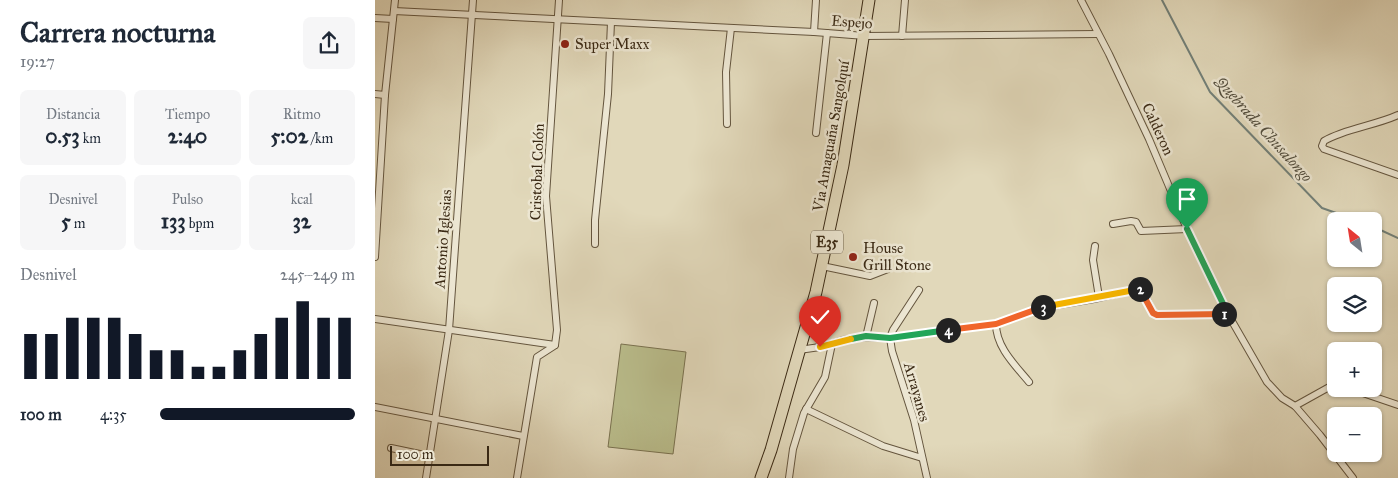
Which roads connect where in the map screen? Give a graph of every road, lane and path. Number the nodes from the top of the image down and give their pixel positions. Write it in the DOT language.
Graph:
graph roads {
  1 [pos="395,0"];
  2 [pos="473,0"];
  3 [pos="559,0"];
  4 [pos="816,0"];
  5 [pos="869,0"];
  6 [pos="905,0"];
  7 [pos="1081,0"];
  8 [pos="394,11"];
  9 [pos="471,14"];
  10 [pos="375,18"];
  11 [pos="393,19"];
  12 [pos="558,19"];
  13 [pos="611,22"];
  14 [pos="731,28"];
  15 [pos="814,32"];
  16 [pos="827,33"];
  17 [pos="1098,34"];
  18 [pos="865,36"];
  19 [pos="903,36"];
  20 [pos="375,94"];
  21 [pos="385,94"];
  22 [pos="1398,115"];
  23 [pos="727,124"];
  24 [pos="816,133"];
  25 [pos="378,173"];
  26 [pos="1398,175"];
  27 [pos="1113,224"];
  28 [pos="1187,229"];
  29 [pos="595,244"];
  30 [pos="1095,246"];
  31 [pos="375,257"];
  32 [pos="822,266"];
  33 [pos="887,269"];
  34 [pos="919,290"];
  35 [pos="1099,297"];
  36 [pos="874,303"];
  37 [pos="1228,314"];
  38 [pos="375,319"];
  39 [pos="996,324"];
  40 [pos="449,330"];
  41 [pos="866,336"];
  42 [pos="890,338"];
  43 [pos="538,344"];
  44 [pos="832,344"];
  45 [pos="555,345"];
  46 [pos="799,350"];
  47 [pos="537,356"];
  48 [pos="1029,382"];
  49 [pos="1327,388"];
  50 [pos="1375,397"];
  51 [pos="1398,405"];
  52 [pos="375,406"];
  53 [pos="1295,406"];
  54 [pos="806,409"];
  55 [pos="436,420"];
  56 [pos="523,436"];
  57 [pos="391,448"];
  58 [pos="429,456"];
  59 [pos="922,458"];
  60 [pos="426,478"];
  61 [pos="517,478"];
  62 [pos="761,478"];
  63 [pos="789,478"];
  64 [pos="927,478"];
  65 [pos="1353,478"];
  1 -- 8 [label="street"];
  2 -- 9 [label="street, Antonio Iglesias"];
  3 -- 12 [label="street, Cristobal Colón"];
  4 -- 15 [label="street"];
  5 -- 18 [label="highway, Via Amaguaña Sangolquí / E35"];
  6 -- 19 [label="street"];
  7 -- 17 [label="street, Calderon"];
  8 -- 9 [label="street, Espejo"];
  8 -- 11 [label="street"];
  9 -- 12 [label="street, Espejo"];
  9 -- 40 [label="street, Antonio Iglesias"];
  10 -- 11 [label="street"];
  11 -- 21 [label="street"];
  12 -- 13 [label="street, Espejo"];
  12 -- 45 [label="street, Cristobal Colón"];
  13 -- 14 [label="street, Espejo"];
  13 -- 29 [label="street"];
  14 -- 15 [label="street, Espejo"];
  14 -- 23 [label="street"];
  15 -- 16 [label="street, Espejo"];
  16 -- 18 [label="street, Espejo"];
  16 -- 24 [label="street"];
  17 -- 19 [label="street, Espejo"];
  17 -- 28 [label="street, Calderon"];
  18 -- 19 [label="street, Espejo"];
  18 -- 32 [label="highway, Via Amaguaña Sangolquí / E35"];
  20 -- 21 [label="street"];
  21 -- 25 [label="street"];
  22 -- 26 [label="street"];
  25 -- 31 [label="street"];
  27 -- 28 [label="street"];
  28 -- 37 [label="street, Calderon"];
  30 -- 35 [label="street"];
  32 -- 33 [label="street"];
  32 -- 46 [label="highway, Via Amaguaña Sangolquí / E35"];
  34 -- 42 [label="street"];
  35 -- 37 [label="street"];
  35 -- 39 [label="street"];
  36 -- 41 [label="street"];
  37 -- 53 [label="street, Calderon"];
  38 -- 40 [label="street"];
  39 -- 42 [label="street"];
  39 -- 48 [label="street"];
  40 -- 43 [label="street"];
  40 -- 55 [label="street, Antonio Iglesias"];
  41 -- 42 [label="street"];
  41 -- 44 [label="street"];
  42 -- 59 [label="street, Arrayanes"];
  43 -- 45 [label="street"];
  43 -- 47 [label="street"];
  44 -- 46 [label="street"];
  44 -- 54 [label="street"];
  45 -- 47 [label="street"];
  46 -- 62 [label="highway, Via Amaguaña Sangolquí / E35"];
  47 -- 56 [label="street"];
  49 -- 53 [label="street"];
  50 -- 51 [label="street"];
  52 -- 55 [label="street"];
  53 -- 65 [label="street, Calderon"];
  54 -- 59 [label="street"];
  54 -- 63 [label="street"];
  55 -- 56 [label="street"];
  55 -- 58 [label="street, Antonio Iglesias"];
  56 -- 61 [label="street"];
  57 -- 58 [label="street"];
  58 -- 60 [label="street, Antonio Iglesias"];
  59 -- 64 [label="street, Arrayanes"];
}
